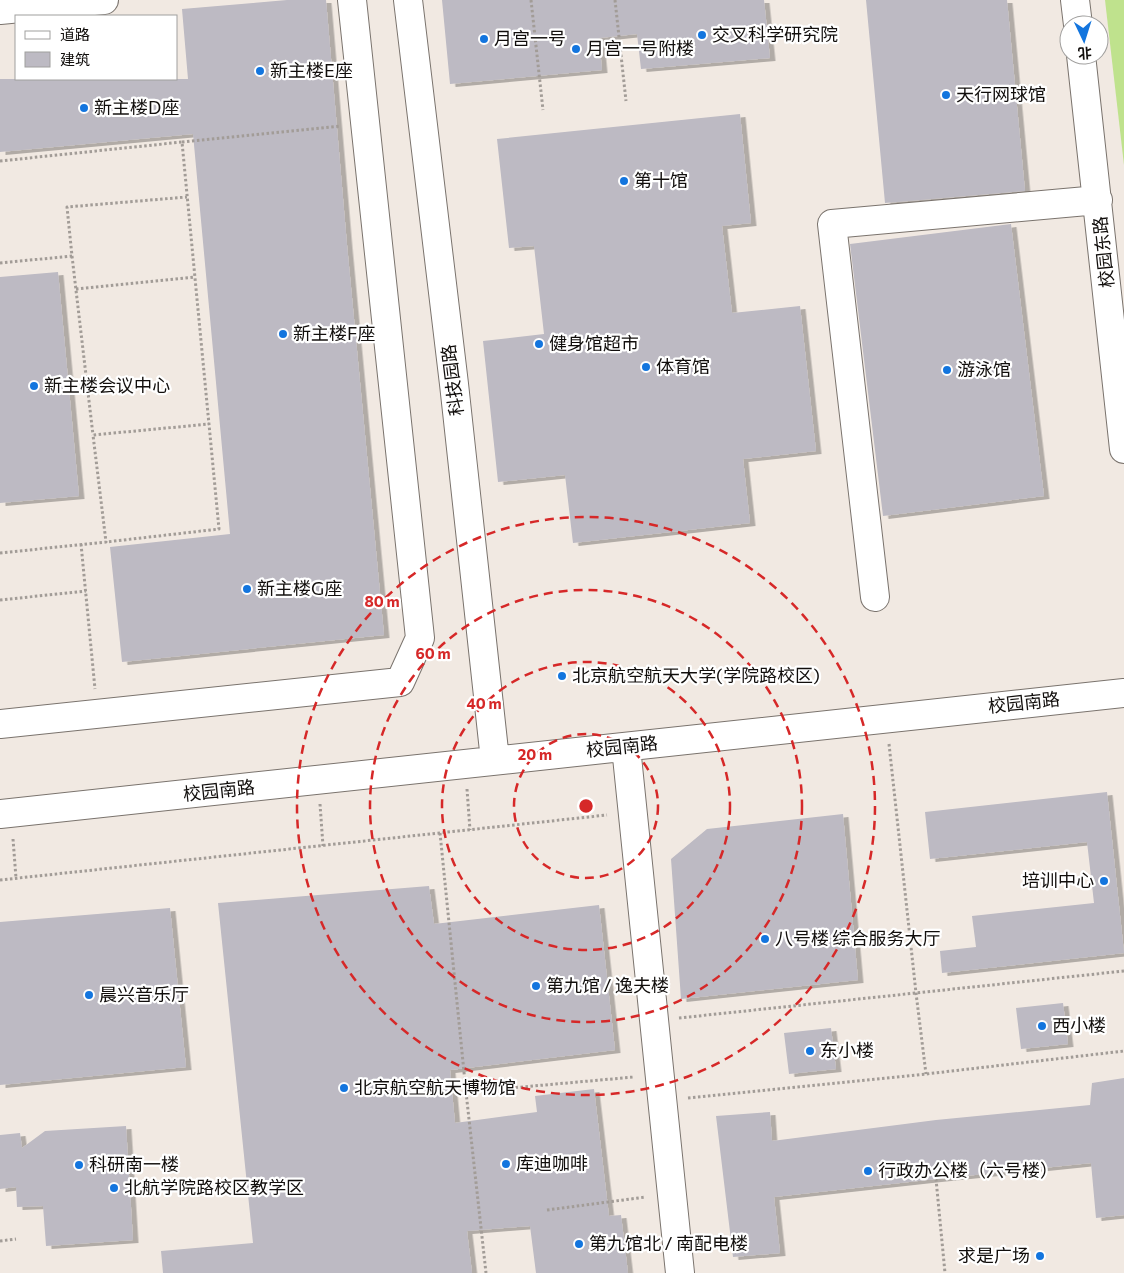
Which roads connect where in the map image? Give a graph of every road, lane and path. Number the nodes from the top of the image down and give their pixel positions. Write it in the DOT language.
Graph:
graph roads {
  1 [pos="104,0"];
  2 [pos="352,0"];
  3 [pos="408,0"];
  4 [pos="531,0"];
  5 [pos="615,0"];
  6 [pos="1075,0"];
  7 [pos="0,10"];
  8 [pos="1077,15"];
  9 [pos="1082,65"];
  10 [pos="626,101"];
  11 [pos="543,110"];
  12 [pos="365,124"];
  13 [pos="182,142"];
  14 [pos="0,161"];
  15 [pos="187,197"];
  16 [pos="1098,200"];
  17 [pos="72,256"];
  18 [pos="0,263"];
  19 [pos="195,277"];
  20 [pos="76,290"];
  21 [pos="209,424"];
  22 [pos="93,435"];
  23 [pos="1124,449"];
  24 [pos="106,542"];
  25 [pos="81,544"];
  26 [pos="0,553"];
  27 [pos="86,591"];
  28 [pos="875,597"];
  29 [pos="0,600"];
  30 [pos="1124,693"];
  31 [pos="98,714"];
  32 [pos="887,718"];
  33 [pos="0,724"];
  34 [pos="626,746"];
  35 [pos="495,760"];
  36 [pos="318,780"];
  37 [pos="467,789"];
  38 [pos="633,812"];
  39 [pos="6,813"];
  40 [pos="470,830"];
  41 [pos="440,834"];
  42 [pos="323,846"];
  43 [pos="16,878"];
  44 [pos="0,880"];
  45 [pos="1124,971"];
  46 [pos="916,993"];
  47 [pos="654,1021"];
  48 [pos="1124,1051"];
  49 [pos="926,1074"];
  50 [pos="661,1088"];
  51 [pos="466,1092"];
  52 [pos="936,1179"];
  53 [pos="672,1194"];
  54 [pos="547,1210"];
  55 [pos="16,1239"];
  56 [pos="0,1241"];
  57 [pos="486,1273"];
  58 [pos="680,1273"];
  59 [pos="945,1273"];
  1 -- 7 [label="lane"];
  2 -- 12 [label="lane"];
  3 -- 35 [label="lane, 科技园路"];
  4 -- 11 [label="path"];
  5 -- 10 [label="path"];
  6 -- 8 [label="lane"];
  9 -- 16 [label="lane, 校园东路"];
  12 -- 13 [label="path"];
  12 -- 31 [label="lane"];
  13 -- 14 [label="path"];
  13 -- 15 [label="path"];
  15 -- 17 [label="path"];
  15 -- 19 [label="path"];
  16 -- 23 [label="lane, 校园东路"];
  16 -- 28 [label="lane"];
  17 -- 18 [label="path"];
  17 -- 20 [label="path"];
  19 -- 20 [label="path"];
  19 -- 21 [label="path"];
  20 -- 22 [label="path"];
  21 -- 22 [label="path"];
  21 -- 24 [label="path"];
  22 -- 24 [label="path"];
  24 -- 25 [label="path"];
  25 -- 26 [label="path"];
  25 -- 27 [label="path"];
  27 -- 29 [label="path"];
  27 -- 31 [label="path"];
  30 -- 32 [label="lane, 校园南路"];
  31 -- 33 [label="lane"];
  32 -- 34 [label="lane, 校园南路"];
  32 -- 46 [label="path"];
  34 -- 35 [label="lane, 校园南路"];
  34 -- 38 [label="lane"];
  35 -- 36 [label="lane, 校园南路"];
  36 -- 39 [label="lane, 校园南路"];
  36 -- 42 [label="path"];
  37 -- 40 [label="path"];
  38 -- 40 [label="path"];
  38 -- 47 [label="lane"];
  39 -- 43 [label="path"];
  40 -- 41 [label="path"];
  41 -- 42 [label="path"];
  41 -- 51 [label="path"];
  42 -- 43 [label="path"];
  43 -- 44 [label="path"];
  45 -- 46 [label="path"];
  46 -- 47 [label="path"];
  46 -- 49 [label="path"];
  47 -- 50 [label="lane"];
  48 -- 49 [label="path"];
  49 -- 50 [label="path"];
  50 -- 51 [label="path"];
  50 -- 53 [label="lane"];
  51 -- 57 [label="path"];
  52 -- 59 [label="path"];
  53 -- 54 [label="path"];
  53 -- 58 [label="lane"];
  55 -- 56 [label="path"];
}
